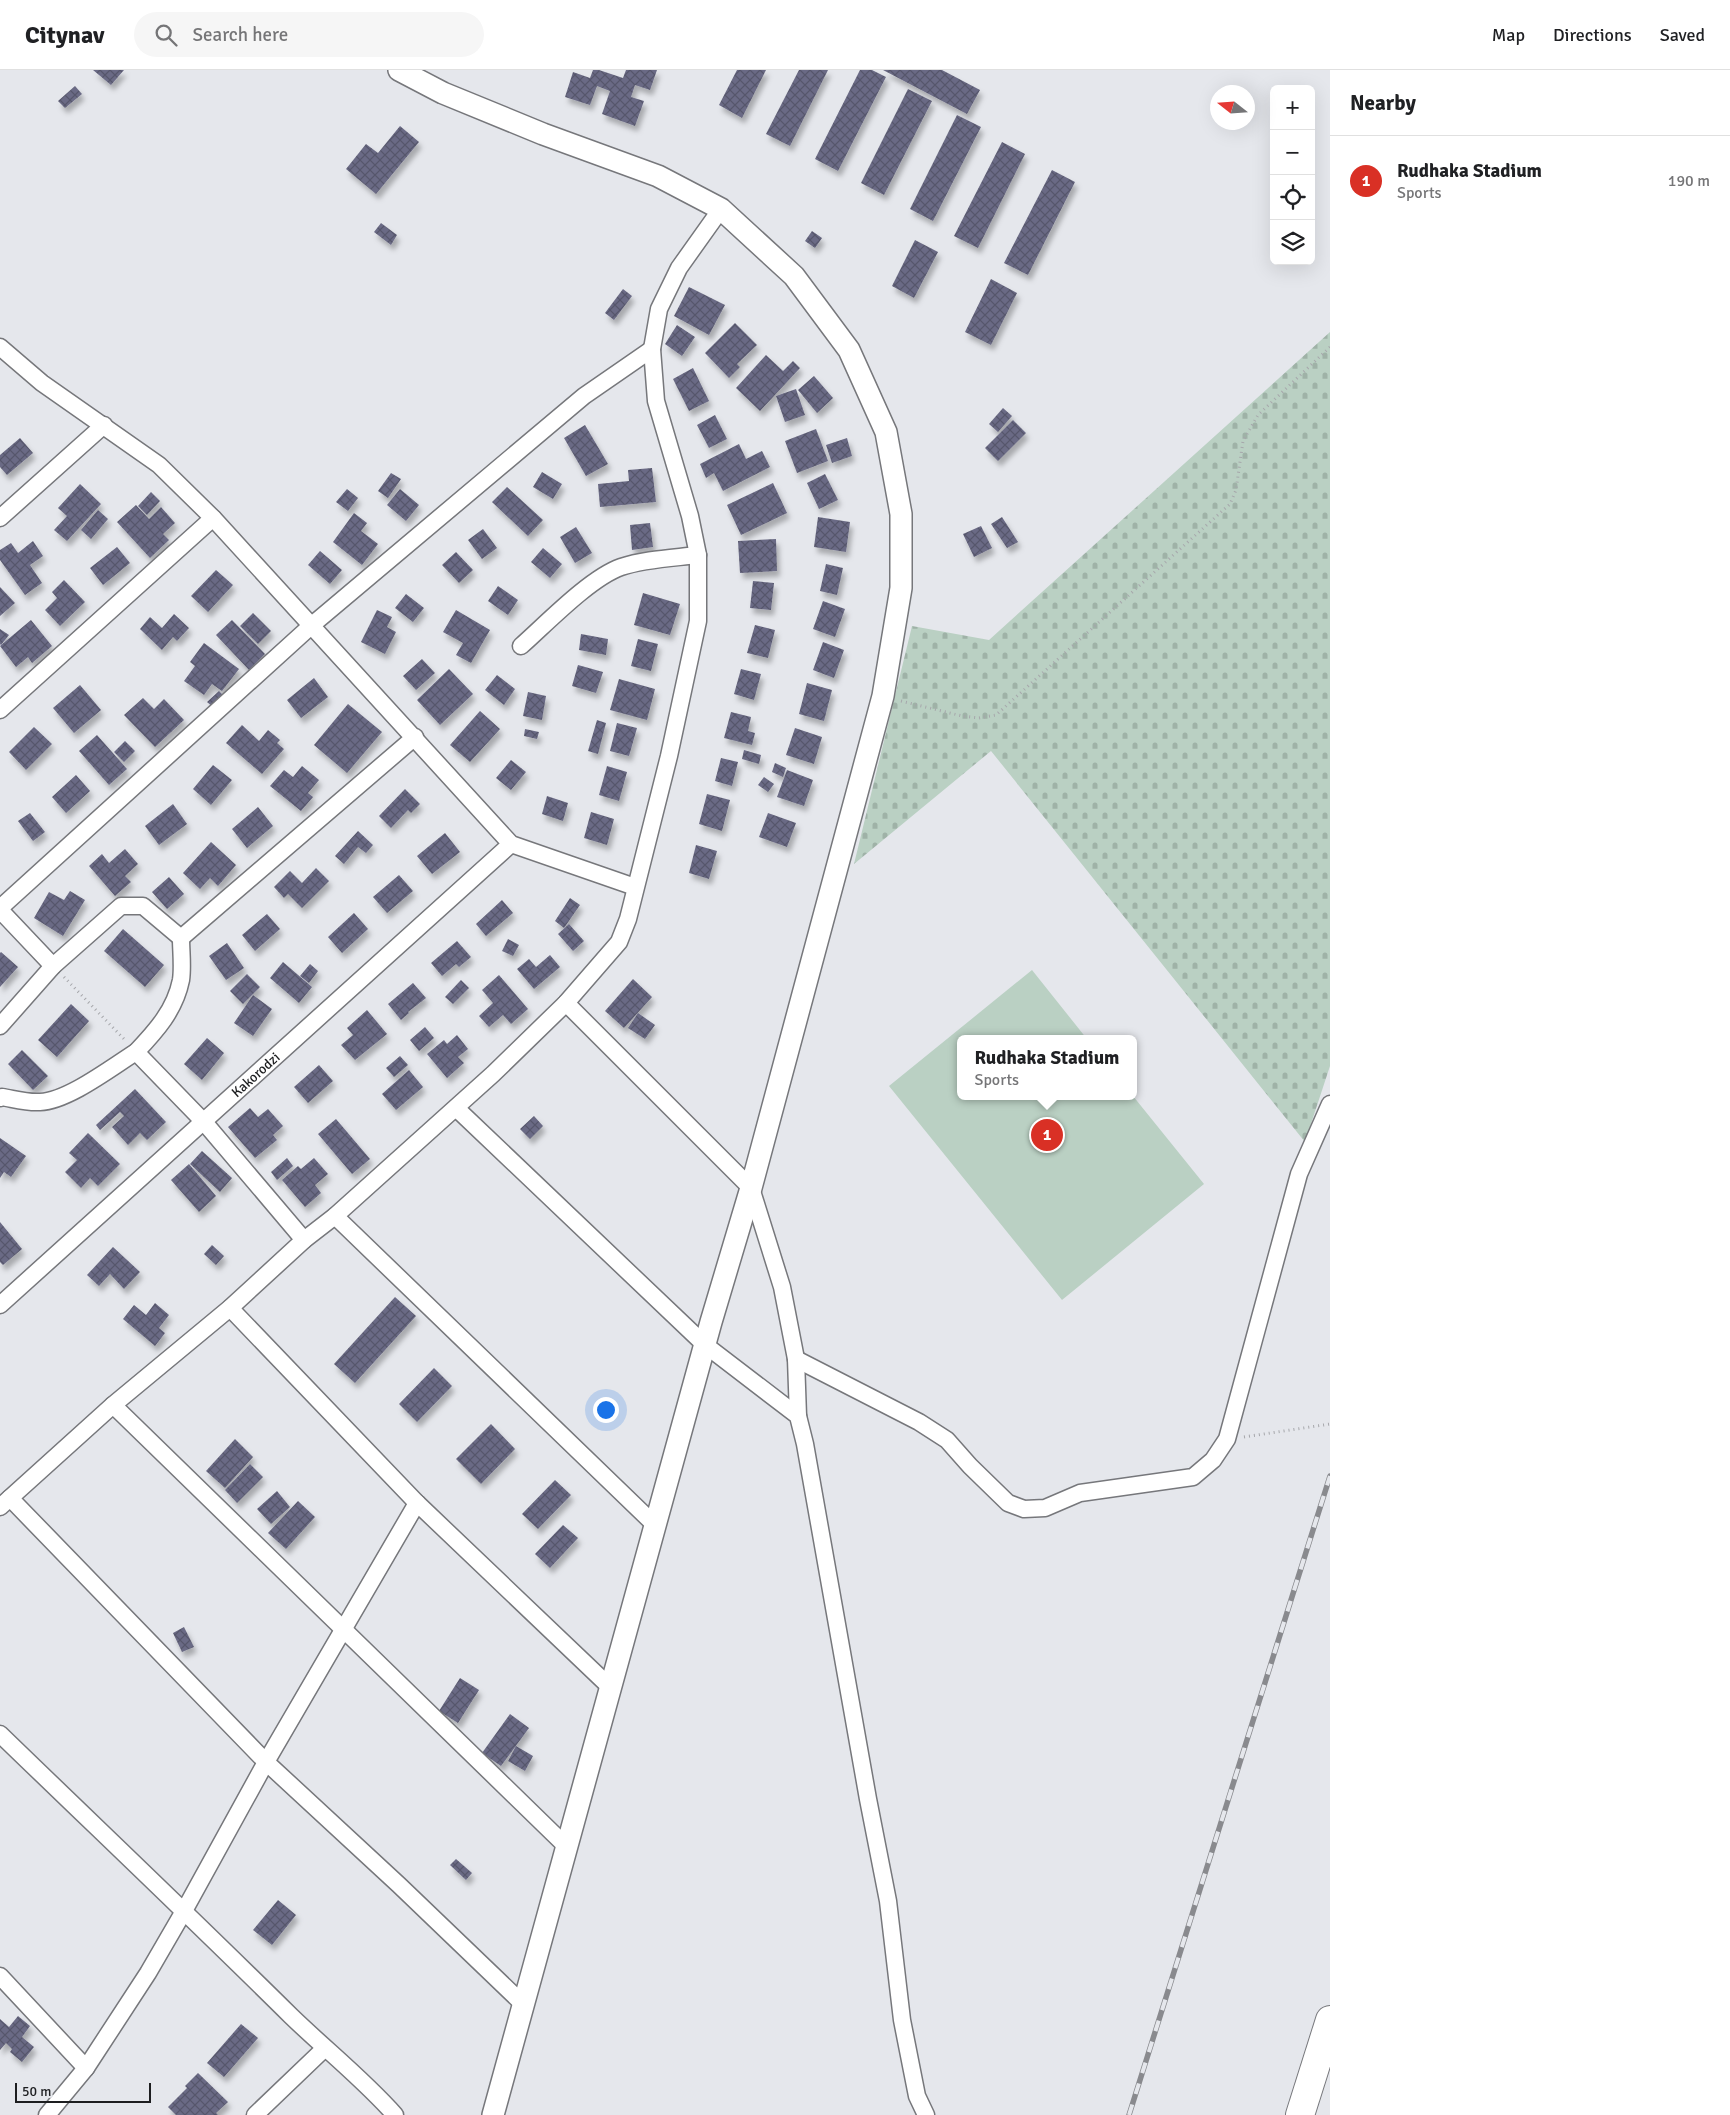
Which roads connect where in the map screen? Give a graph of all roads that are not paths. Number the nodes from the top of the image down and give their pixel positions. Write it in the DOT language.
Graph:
graph roads {
  1 [pos="399,70"];
  2 [pos="721,209"];
  3 [pos="0,347"];
  4 [pos="652,349"];
  5 [pos="104,425"];
  6 [pos="0,518"];
  7 [pos="213,518"];
  8 [pos="698,556"];
  9 [pos="312,625"];
  10 [pos="521,646"];
  11 [pos="0,710"];
  12 [pos="415,737"];
  13 [pos="511,844"];
  14 [pos="636,887"];
  15 [pos="0,909"];
  16 [pos="181,938"];
  17 [pos="53,966"];
  18 [pos="566,1003"];
  19 [pos="0,1026"];
  20 [pos="136,1052"];
  21 [pos="0,1096"];
  22 [pos="1330,1104"];
  23 [pos="456,1108"];
  24 [pos="204,1122"];
  25 [pos="751,1188"];
  26 [pos="335,1216"];
  27 [pos="304,1240"];
  28 [pos="0,1305"];
  29 [pos="230,1308"];
  30 [pos="704,1344"];
  31 [pos="796,1359"];
  32 [pos="113,1405"];
  33 [pos="798,1416"];
  34 [pos="5,1503"];
  35 [pos="416,1503"];
  36 [pos="654,1525"];
  37 [pos="343,1628"];
  38 [pos="610,1687"];
  39 [pos="0,1734"];
  40 [pos="266,1762"];
  41 [pos="566,1846"];
  42 [pos="184,1911"];
  43 [pos="0,1976"];
  44 [pos="523,2004"];
  45 [pos="1330,2020"];
  46 [pos="324,2049"];
  47 [pos="86,2068"];
  48 [pos="47,2115"];
  49 [pos="255,2115"];
  50 [pos="394,2115"];
  51 [pos="493,2115"];
  52 [pos="926,2115"];
  53 [pos="1300,2115"];
  1 -- 2 [label="street"];
  2 -- 4 [label="street"];
  2 -- 25 [label="street"];
  3 -- 5 [label="street"];
  4 -- 8 [label="street"];
  4 -- 9 [label="street"];
  5 -- 6 [label="street"];
  5 -- 7 [label="street"];
  7 -- 9 [label="street"];
  7 -- 11 [label="street"];
  8 -- 10 [label="street"];
  8 -- 14 [label="street"];
  9 -- 12 [label="street"];
  9 -- 15 [label="street"];
  12 -- 13 [label="street"];
  12 -- 16 [label="street"];
  13 -- 14 [label="street"];
  13 -- 24 [label="street, Kakorodzi"];
  14 -- 18 [label="street"];
  15 -- 17 [label="street"];
  16 -- 17 [label="street"];
  16 -- 20 [label="street"];
  17 -- 19 [label="street"];
  18 -- 23 [label="street"];
  18 -- 25 [label="street"];
  20 -- 21 [label="street"];
  20 -- 24 [label="street"];
  22 -- 31 [label="street"];
  23 -- 26 [label="street"];
  23 -- 30 [label="street"];
  24 -- 27 [label="street"];
  24 -- 28 [label="street, Kakorodzi"];
  25 -- 30 [label="street"];
  25 -- 31 [label="street"];
  26 -- 27 [label="street"];
  26 -- 36 [label="street"];
  27 -- 29 [label="street"];
  29 -- 32 [label="street"];
  29 -- 35 [label="street"];
  30 -- 33 [label="street"];
  30 -- 36 [label="street"];
  31 -- 33 [label="street"];
  32 -- 34 [label="street"];
  32 -- 37 [label="street"];
  33 -- 52 [label="street"];
  34 -- 40 [label="street"];
  35 -- 37 [label="street"];
  35 -- 38 [label="street"];
  36 -- 38 [label="street"];
  37 -- 40 [label="street"];
  37 -- 41 [label="street"];
  38 -- 41 [label="street"];
  39 -- 42 [label="street"];
  40 -- 42 [label="street"];
  40 -- 44 [label="street"];
  41 -- 44 [label="street"];
  42 -- 46 [label="street"];
  42 -- 47 [label="street"];
  43 -- 47 [label="street"];
  44 -- 51 [label="street"];
  45 -- 53 [label="highway"];
  46 -- 49 [label="street"];
  46 -- 50 [label="street"];
  47 -- 48 [label="street"];
}
